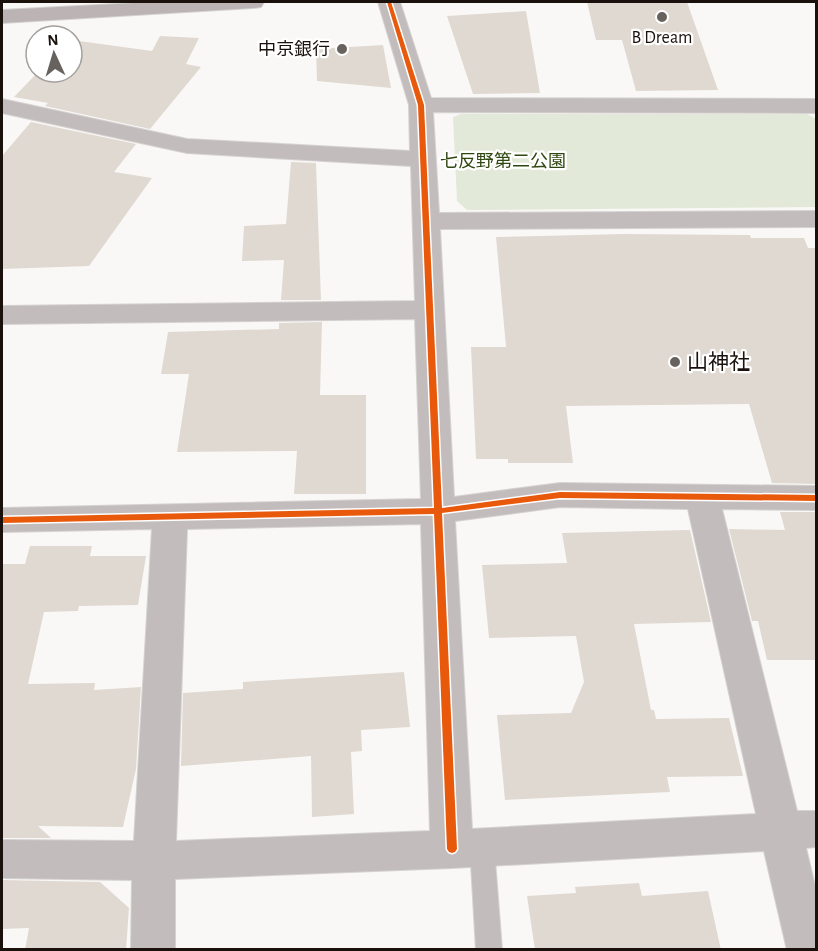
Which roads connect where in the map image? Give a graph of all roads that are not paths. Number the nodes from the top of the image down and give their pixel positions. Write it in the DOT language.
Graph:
graph roads {
  1 [pos="253,2"];
  2 [pos="389,2"];
  3 [pos="2,17"];
  4 [pos="421,105"];
  5 [pos="2,106"];
  6 [pos="816,106"];
  7 [pos="423,159"];
  8 [pos="816,219"];
  9 [pos="426,221"];
  10 [pos="430,310"];
  11 [pos="2,315"];
  12 [pos="702,496"];
  13 [pos="816,498"];
  14 [pos="438,511"];
  15 [pos="170,517"];
  16 [pos="2,520"];
  17 [pos="798,830"];
  18 [pos="467,848"];
  19 [pos="2,859"];
  20 [pos="154,861"];
  21 [pos="153,950"];
  22 [pos="489,950"];
  23 [pos="809,950"];
  1 -- 3 [label="main road"];
  2 -- 4 [label="street"];
  4 -- 6 [label="street"];
  4 -- 7 [label="street"];
  5 -- 7 [label="street"];
  7 -- 9 [label="street"];
  8 -- 9 [label="street"];
  9 -- 10 [label="street"];
  10 -- 11 [label="street"];
  10 -- 14 [label="street"];
  12 -- 13 [label="street"];
  12 -- 14 [label="street"];
  12 -- 17 [label="street"];
  14 -- 15 [label="street"];
  14 -- 18 [label="street"];
  15 -- 16 [label="street"];
  15 -- 20 [label="street"];
  17 -- 18 [label="street"];
  17 -- 23 [label="street"];
  18 -- 20 [label="street"];
  18 -- 22 [label="lane"];
  19 -- 20 [label="street"];
  20 -- 21 [label="street"];
}
